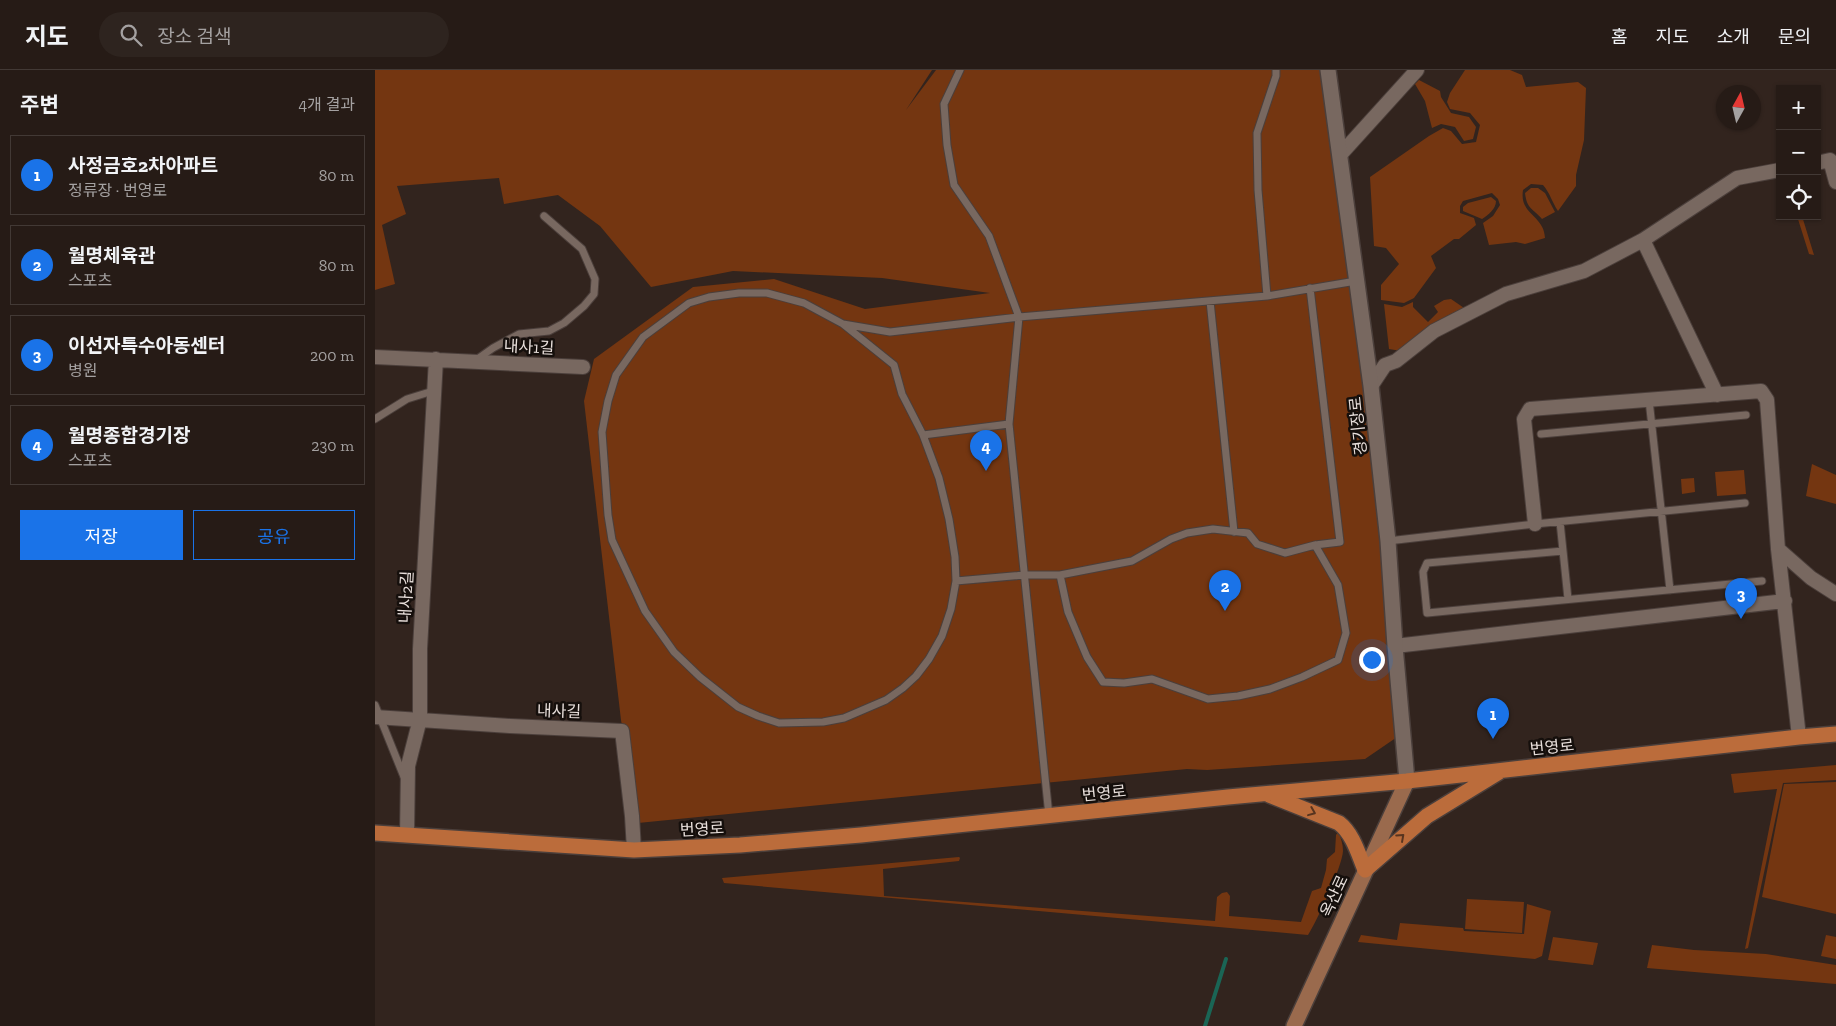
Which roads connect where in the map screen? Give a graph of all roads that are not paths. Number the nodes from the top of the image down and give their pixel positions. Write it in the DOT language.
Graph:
graph roads {
  1 [pos="961,70"];
  2 [pos="1276,70"];
  3 [pos="1328,70"];
  4 [pos="1417,70"];
  5 [pos="1340,155"];
  6 [pos="1821,162"];
  7 [pos="1776,171"];
  8 [pos="1836,182"];
  9 [pos="544,216"];
  10 [pos="1643,240"];
  11 [pos="1357,280"];
  12 [pos="1310,288"];
  13 [pos="1267,296"];
  14 [pos="1210,300"];
  15 [pos="1019,318"];
  16 [pos="843,324"];
  17 [pos="375,357"];
  18 [pos="436,359"];
  19 [pos="473,362"];
  20 [pos="583,368"];
  21 [pos="1371,386"];
  22 [pos="433,391"];
  23 [pos="1717,394"];
  24 [pos="1649,400"];
  25 [pos="1746,415"];
  26 [pos="375,419"];
  27 [pos="1009,424"];
  28 [pos="1651,424"];
  29 [pos="1541,434"];
  30 [pos="923,435"];
  31 [pos="1745,503"];
  32 [pos="1661,512"];
  33 [pos="1559,522"];
  34 [pos="1535,524"];
  35 [pos="1234,532"];
  36 [pos="1388,541"];
  37 [pos="1315,544"];
  38 [pos="1778,548"];
  39 [pos="1563,551"];
  40 [pos="1025,575"];
  41 [pos="1060,575"];
  42 [pos="956,581"];
  43 [pos="1762,581"];
  44 [pos="1669,590"];
  45 [pos="1836,594"];
  46 [pos="1568,599"];
  47 [pos="1785,601"];
  48 [pos="1395,646"];
  49 [pos="377,713"];
  50 [pos="420,719"];
  51 [pos="1836,734"];
  52 [pos="1799,736"];
  53 [pos="1503,770"];
  54 [pos="1407,780"];
  55 [pos="407,784"];
  56 [pos="1267,794"];
  57 [pos="1049,816"];
  58 [pos="375,833"];
  59 [pos="407,835"];
  60 [pos="634,850"];
  61 [pos="1365,870"];
  62 [pos="1294,1026"];
  1 -- 15 [label="lane"];
  2 -- 13 [label="lane"];
  3 -- 5 [label="street, 경기장로"];
  4 -- 5 [label="street"];
  5 -- 11 [label="street, 경기장로"];
  6 -- 8 [label="street"];
  7 -- 10 [label="street"];
  9 -- 19 [label="lane, 내사1길"];
  10 -- 21 [label="street"];
  10 -- 23 [label="street"];
  11 -- 12 [label="lane"];
  11 -- 21 [label="street, 경기장로"];
  12 -- 13 [label="lane"];
  12 -- 37 [label="lane"];
  13 -- 14 [label="lane"];
  14 -- 15 [label="lane"];
  14 -- 35 [label="lane"];
  15 -- 16 [label="lane"];
  15 -- 27 [label="lane"];
  16 -- 30 [label="lane"];
  16 -- 42 [label="lane"];
  17 -- 18 [label="street, 내사1길"];
  18 -- 19 [label="street, 내사1길"];
  18 -- 22 [label="street, 내사2길"];
  19 -- 20 [label="street, 내사1길"];
  21 -- 36 [label="street, 경기장로"];
  22 -- 26 [label="lane"];
  22 -- 50 [label="street, 내사2길"];
  23 -- 24 [label="street"];
  23 -- 38 [label="street"];
  24 -- 28 [label="lane"];
  24 -- 34 [label="street"];
  25 -- 28 [label="lane"];
  27 -- 30 [label="lane"];
  27 -- 40 [label="lane"];
  28 -- 29 [label="lane"];
  28 -- 32 [label="lane"];
  30 -- 42 [label="lane"];
  31 -- 32 [label="lane"];
  32 -- 33 [label="lane"];
  32 -- 44 [label="lane"];
  33 -- 34 [label="lane"];
  33 -- 39 [label="lane"];
  34 -- 36 [label="lane"];
  35 -- 37 [label="lane"];
  35 -- 41 [label="lane"];
  36 -- 48 [label="street, 경기장로"];
  37 -- 41 [label="lane"];
  38 -- 45 [label="street"];
  38 -- 47 [label="street"];
  39 -- 46 [label="lane"];
  39 -- 46 [label="lane"];
  40 -- 41 [label="lane"];
  40 -- 42 [label="lane"];
  40 -- 57 [label="lane"];
  43 -- 44 [label="lane"];
  44 -- 46 [label="lane"];
  47 -- 48 [label="street"];
  47 -- 52 [label="street"];
  48 -- 54 [label="street, 경기장로"];
  49 -- 50 [label="street, 내사길"];
  49 -- 55 [label="lane"];
  50 -- 55 [label="street, 내사2길"];
  50 -- 60 [label="street, 내사길"];
  51 -- 52 [label="main road, 번영로"];
  52 -- 53 [label="main road, 번영로"];
  53 -- 54 [label="main road, 번영로"];
  61 -- 53 [label="main road, one-way"];
  54 -- 56 [label="main road, 번영로"];
  54 -- 61 [label="main road, 옥산로"];
  55 -- 59 [label="street, 내사2길"];
  56 -- 57 [label="main road, 번영로"];
  56 -- 61 [label="main road, one-way"];
  57 -- 60 [label="main road, 번영로"];
  58 -- 59 [label="main road, 번영로"];
  59 -- 60 [label="main road, 번영로"];
  61 -- 62 [label="main road, 옥산로"];
}
